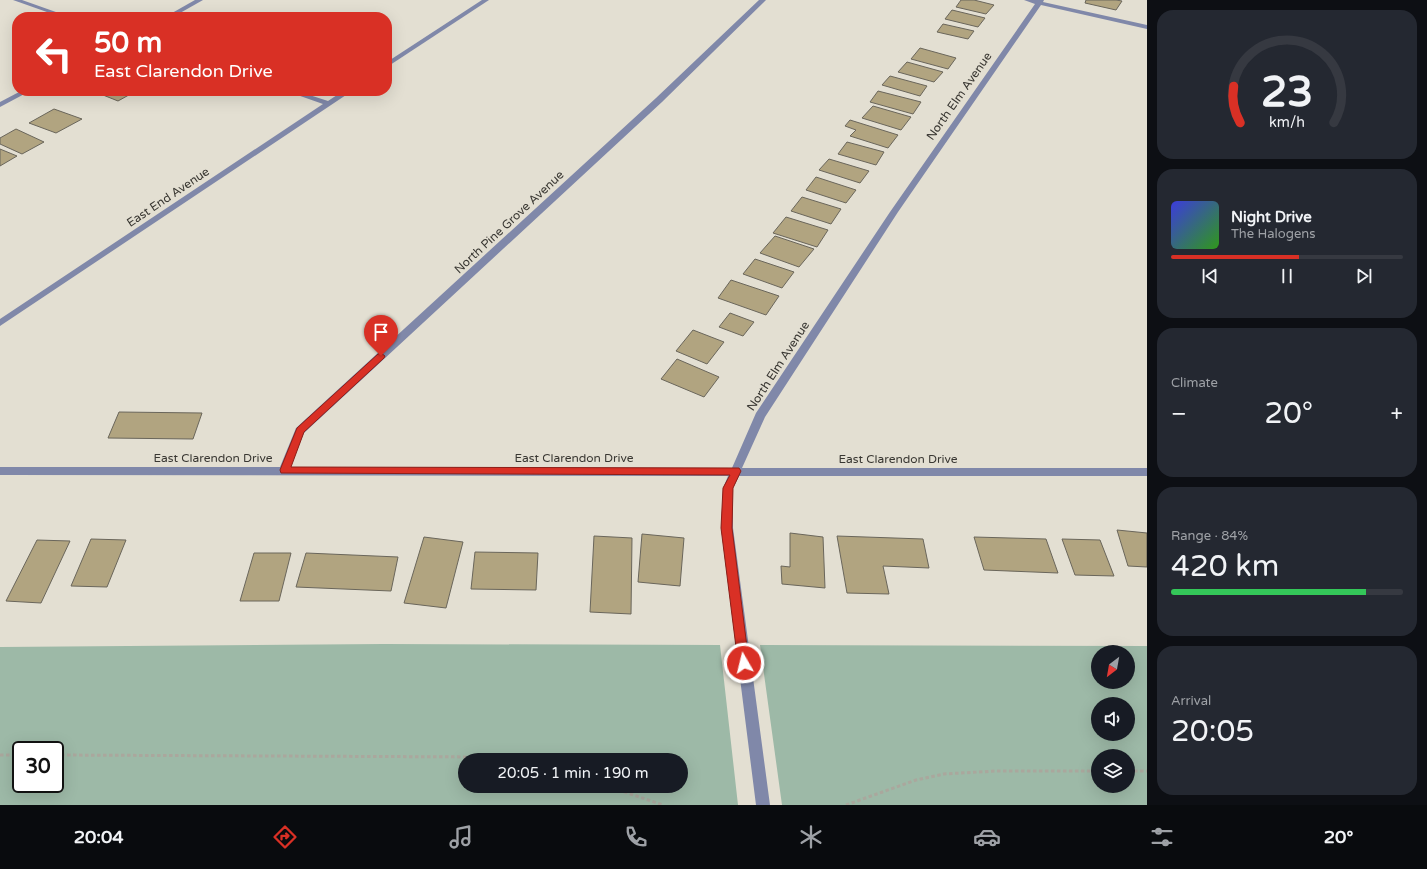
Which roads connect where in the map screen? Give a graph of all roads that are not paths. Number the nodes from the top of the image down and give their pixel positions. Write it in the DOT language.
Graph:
graph roads {
  1 [pos="16,0"];
  2 [pos="200,0"];
  3 [pos="486,0"];
  4 [pos="763,0"];
  5 [pos="1027,0"];
  6 [pos="1040,1"];
  7 [pos="52,12"];
  8 [pos="177,12"];
  9 [pos="1147,27"];
  10 [pos="392,63"];
  11 [pos="17,96"];
  12 [pos="305,96"];
  13 [pos="341,96"];
  14 [pos="329,104"];
  15 [pos="0,105"];
  16 [pos="0,323"];
  17 [pos="284,470"];
  18 [pos="0,471"];
  19 [pos="736,471"];
  20 [pos="1147,472"];
  21 [pos="763,805"];
  1 -- 7 [label="street"];
  2 -- 8 [label="street"];
  3 -- 10 [label="street"];
  4 -- 17 [label="street, North Pine Grove Avenue"];
  5 -- 6 [label="street"];
  6 -- 9 [label="street"];
  6 -- 19 [label="street, North Elm Avenue"];
  11 -- 15 [label="street"];
  12 -- 14 [label="street"];
  13 -- 14 [label="street, East End Avenue"];
  14 -- 16 [label="street, East End Avenue"];
  17 -- 18 [label="street, East Clarendon Drive"];
  17 -- 19 [label="street, East Clarendon Drive"];
  19 -- 20 [label="street, East Clarendon Drive"];
  19 -- 21 [label="street, North Elm Avenue"];
}
